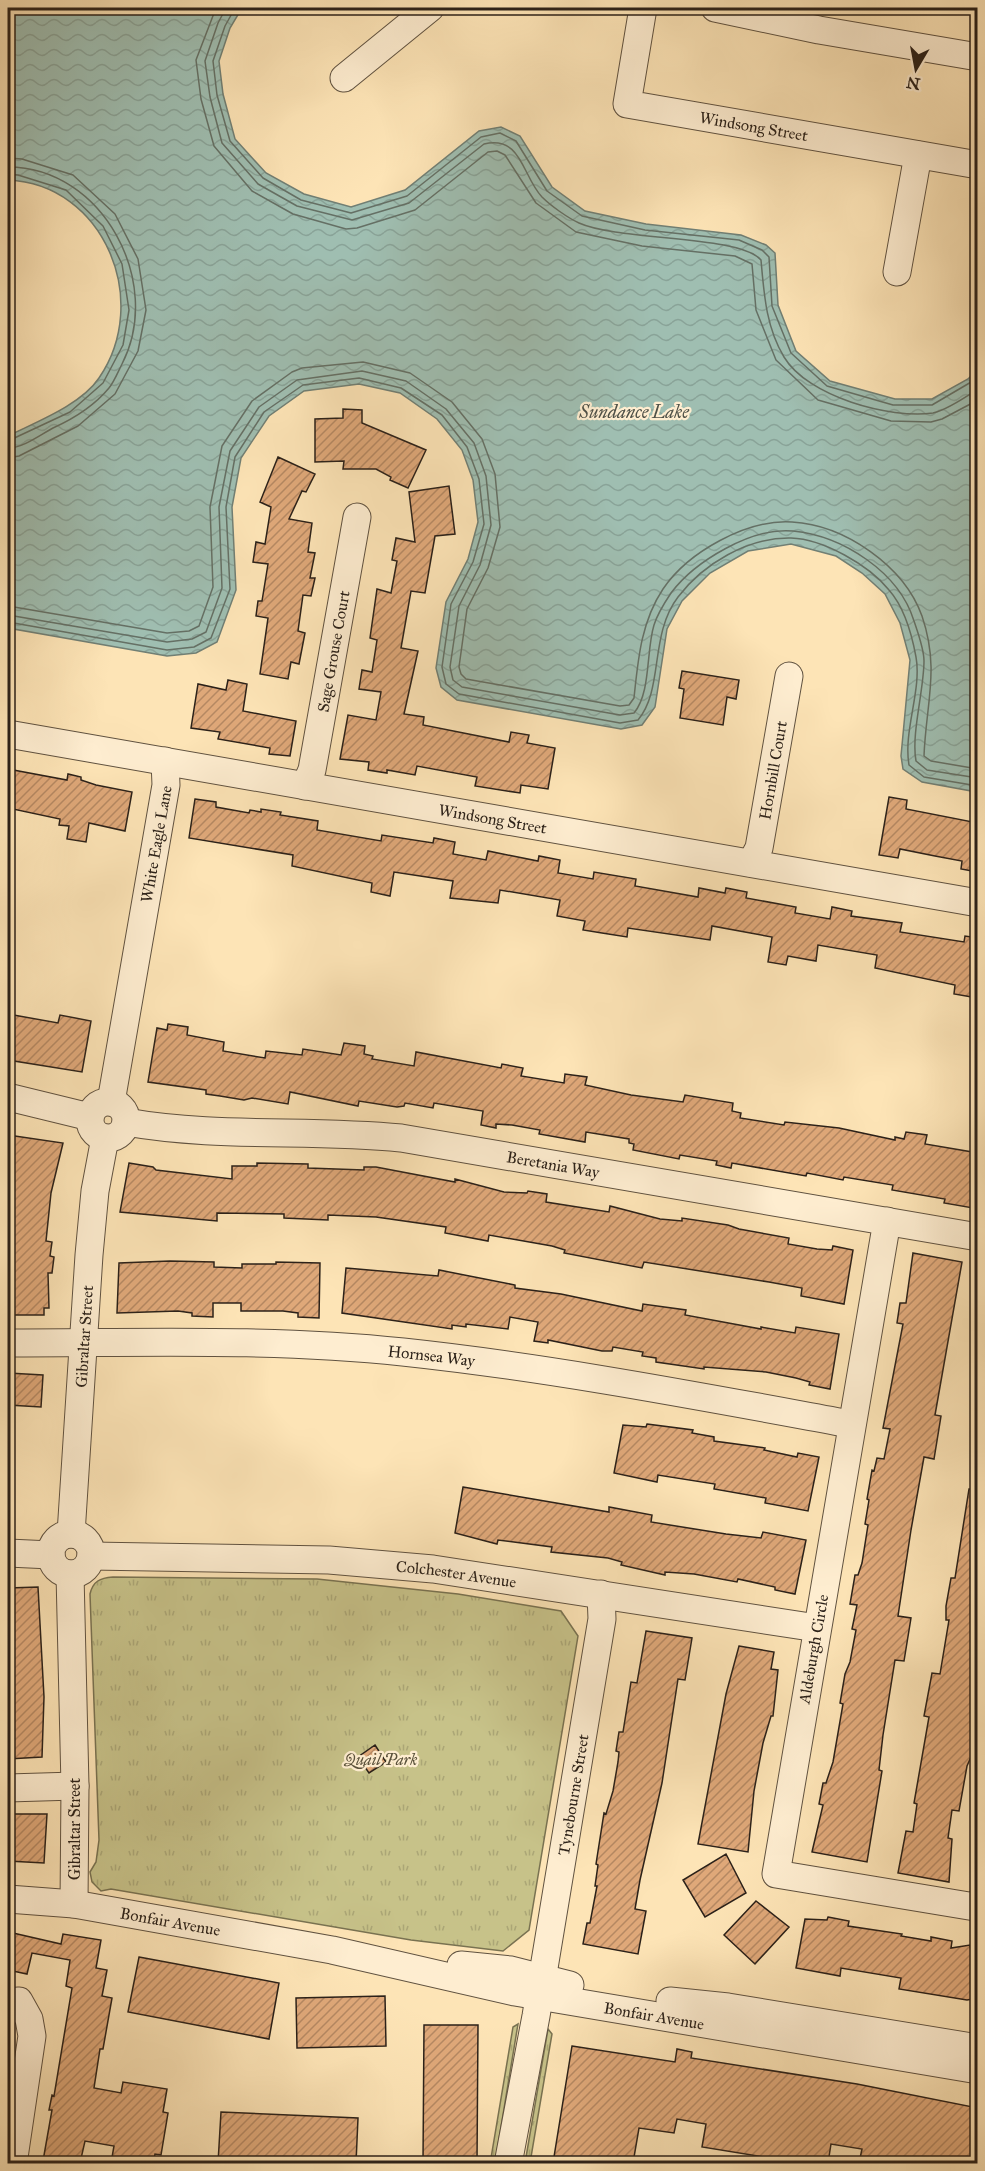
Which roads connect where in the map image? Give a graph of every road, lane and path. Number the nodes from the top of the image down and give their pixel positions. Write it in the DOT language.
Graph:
graph roads {
  1 [pos="430,8"];
  2 [pos="643,8"];
  3 [pos="715,8"];
  4 [pos="820,19"];
  5 [pos="978,57"];
  6 [pos="344,78"];
  7 [pos="918,154"];
  8 [pos="978,165"];
  9 [pos="897,273"];
  10 [pos="357,517"];
  11 [pos="789,676"];
  12 [pos="8,734"];
  13 [pos="165,761"];
  14 [pos="305,786"];
  15 [pos="751,863"];
  16 [pos="978,903"];
  17 [pos="142,926"];
  18 [pos="8,1097"];
  19 [pos="108,1120"];
  20 [pos="887,1221"];
  21 [pos="978,1237"];
  22 [pos="8,1343"];
  23 [pos="83,1343"];
  24 [pos="851,1424"];
  25 [pos="72,1534"];
  26 [pos="8,1552"];
  27 [pos="51,1555"];
  28 [pos="91,1556"];
  29 [pos="70,1574"];
  30 [pos="601,1594"];
  31 [pos="817,1628"];
  32 [pos="75,1785"];
  33 [pos="8,1788"];
  34 [pos="8,1899"];
  35 [pos="978,1903"];
  36 [pos="74,1904"];
  37 [pos="540,1987"];
  38 [pos="8,2001"];
  39 [pos="978,2048"];
  40 [pos="978,2070"];
  41 [pos="13,2163"];
  42 [pos="508,2163"];
  1 -- 6 [label="street"];
  2 -- 7 [label="street, Windsong Street"];
  3 -- 4 [label="street"];
  4 -- 5 [label="street"];
  7 -- 8 [label="street, Windsong Street"];
  7 -- 9 [label="street"];
  10 -- 14 [label="street, Sage Grouse Court"];
  11 -- 15 [label="street, Hornbill Court"];
  12 -- 13 [label="street, Windsong Street"];
  13 -- 14 [label="street, Windsong Street"];
  13 -- 17 [label="street, White Eagle Lane"];
  14 -- 15 [label="street, Windsong Street"];
  15 -- 16 [label="street, Windsong Street"];
  17 -- 19 [label="street, Gibraltar Street"];
  18 -- 19 [label="street, Beretania Way"];
  19 -- 20 [label="street, Beretania Way"];
  19 -- 23 [label="street, Gibraltar Street"];
  20 -- 21 [label="street, Beretania Way"];
  20 -- 24 [label="street, Aldeburgh Circle"];
  22 -- 23 [label="street, Hornsea Way"];
  23 -- 24 [label="street, Hornsea Way"];
  23 -- 25 [label="street, Gibraltar Street"];
  24 -- 31 [label="street, Aldeburgh Circle"];
  25 -- 27 [label="street"];
  25 -- 28 [label="street"];
  26 -- 27 [label="street"];
  27 -- 29 [label="street"];
  28 -- 29 [label="street"];
  28 -- 30 [label="street, Colchester Avenue"];
  29 -- 32 [label="street, Gibraltar Street"];
  30 -- 31 [label="street, Colchester Avenue"];
  30 -- 37 [label="street, Tynebourne Street"];
  31 -- 35 [label="street, Aldeburgh Circle"];
  32 -- 33 [label="street"];
  32 -- 36 [label="street, Gibraltar Street"];
  34 -- 36 [label="street, Bonfair Avenue"];
  36 -- 37 [label="street, Bonfair Avenue"];
  37 -- 39 [label="street, Bonfair Avenue"];
  37 -- 40 [label="street, Bonfair Avenue"];
  37 -- 42 [label="street, Tynebourne Street"];
  38 -- 41 [label="street"];
}
